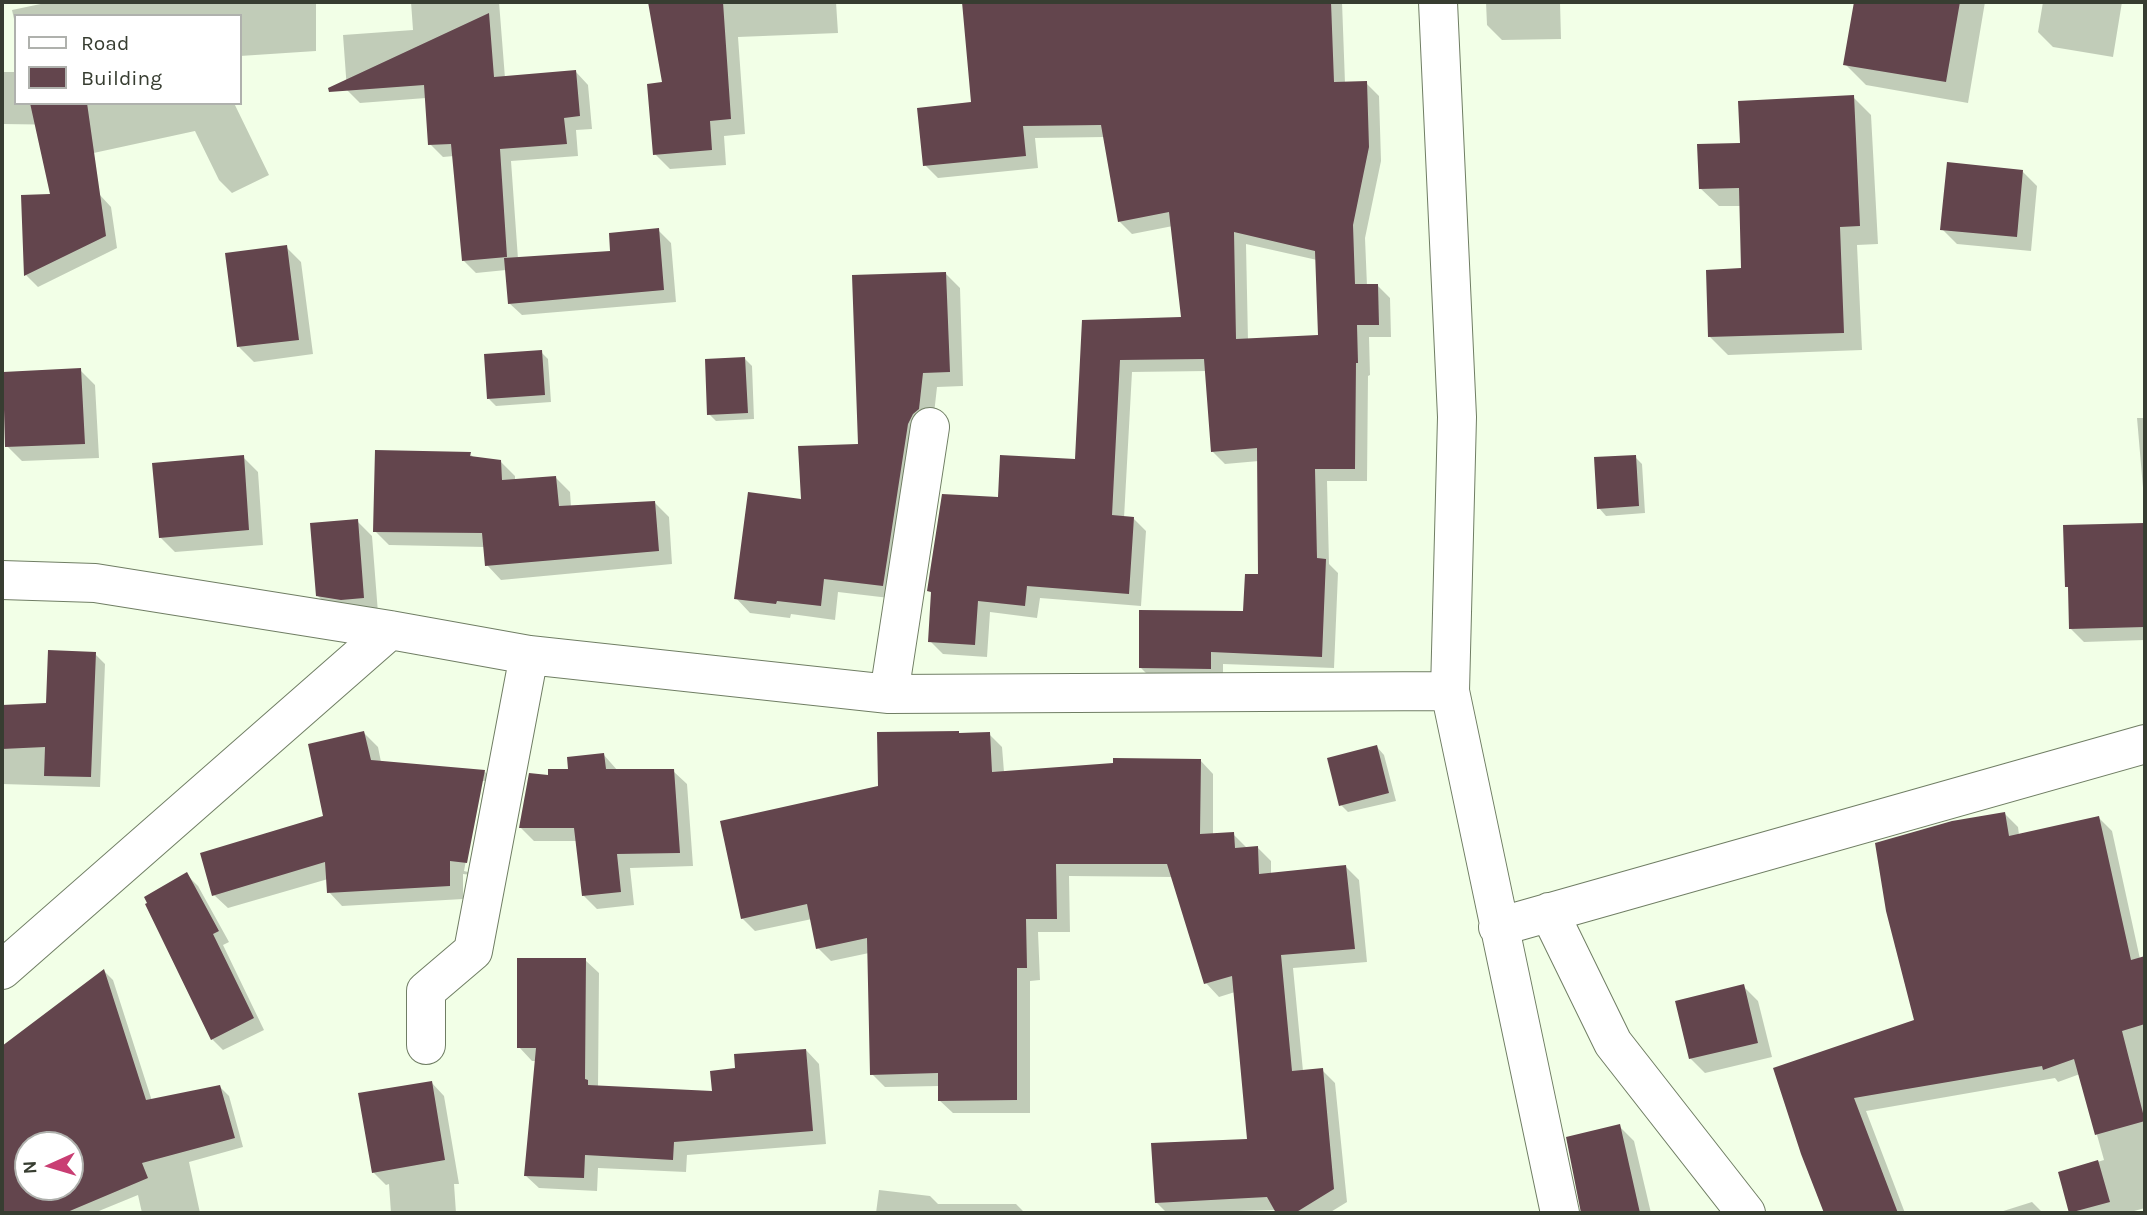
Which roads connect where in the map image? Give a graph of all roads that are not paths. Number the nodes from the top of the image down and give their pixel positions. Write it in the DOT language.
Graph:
graph roads {
  1 [pos="1438,2"];
  2 [pos="930,427"];
  3 [pos="2,580"];
  4 [pos="390,630"];
  5 [pos="529,655"];
  6 [pos="1450,691"];
  7 [pos="889,694"];
  8 [pos="2145,744"];
  9 [pos="1549,912"];
  10 [pos="1498,927"];
  11 [pos="2,970"];
  12 [pos="426,1045"];
  13 [pos="1560,1213"];
  14 [pos="1746,1213"];
  1 -- 6 [label="street"];
  2 -- 7 [label="street"];
  3 -- 4 [label="street"];
  4 -- 5 [label="street"];
  4 -- 11 [label="street"];
  5 -- 7 [label="street"];
  5 -- 12 [label="street"];
  6 -- 7 [label="street"];
  6 -- 10 [label="street"];
  8 -- 9 [label="street"];
  9 -- 10 [label="street"];
  9 -- 14 [label="street"];
  10 -- 13 [label="street"];
}
